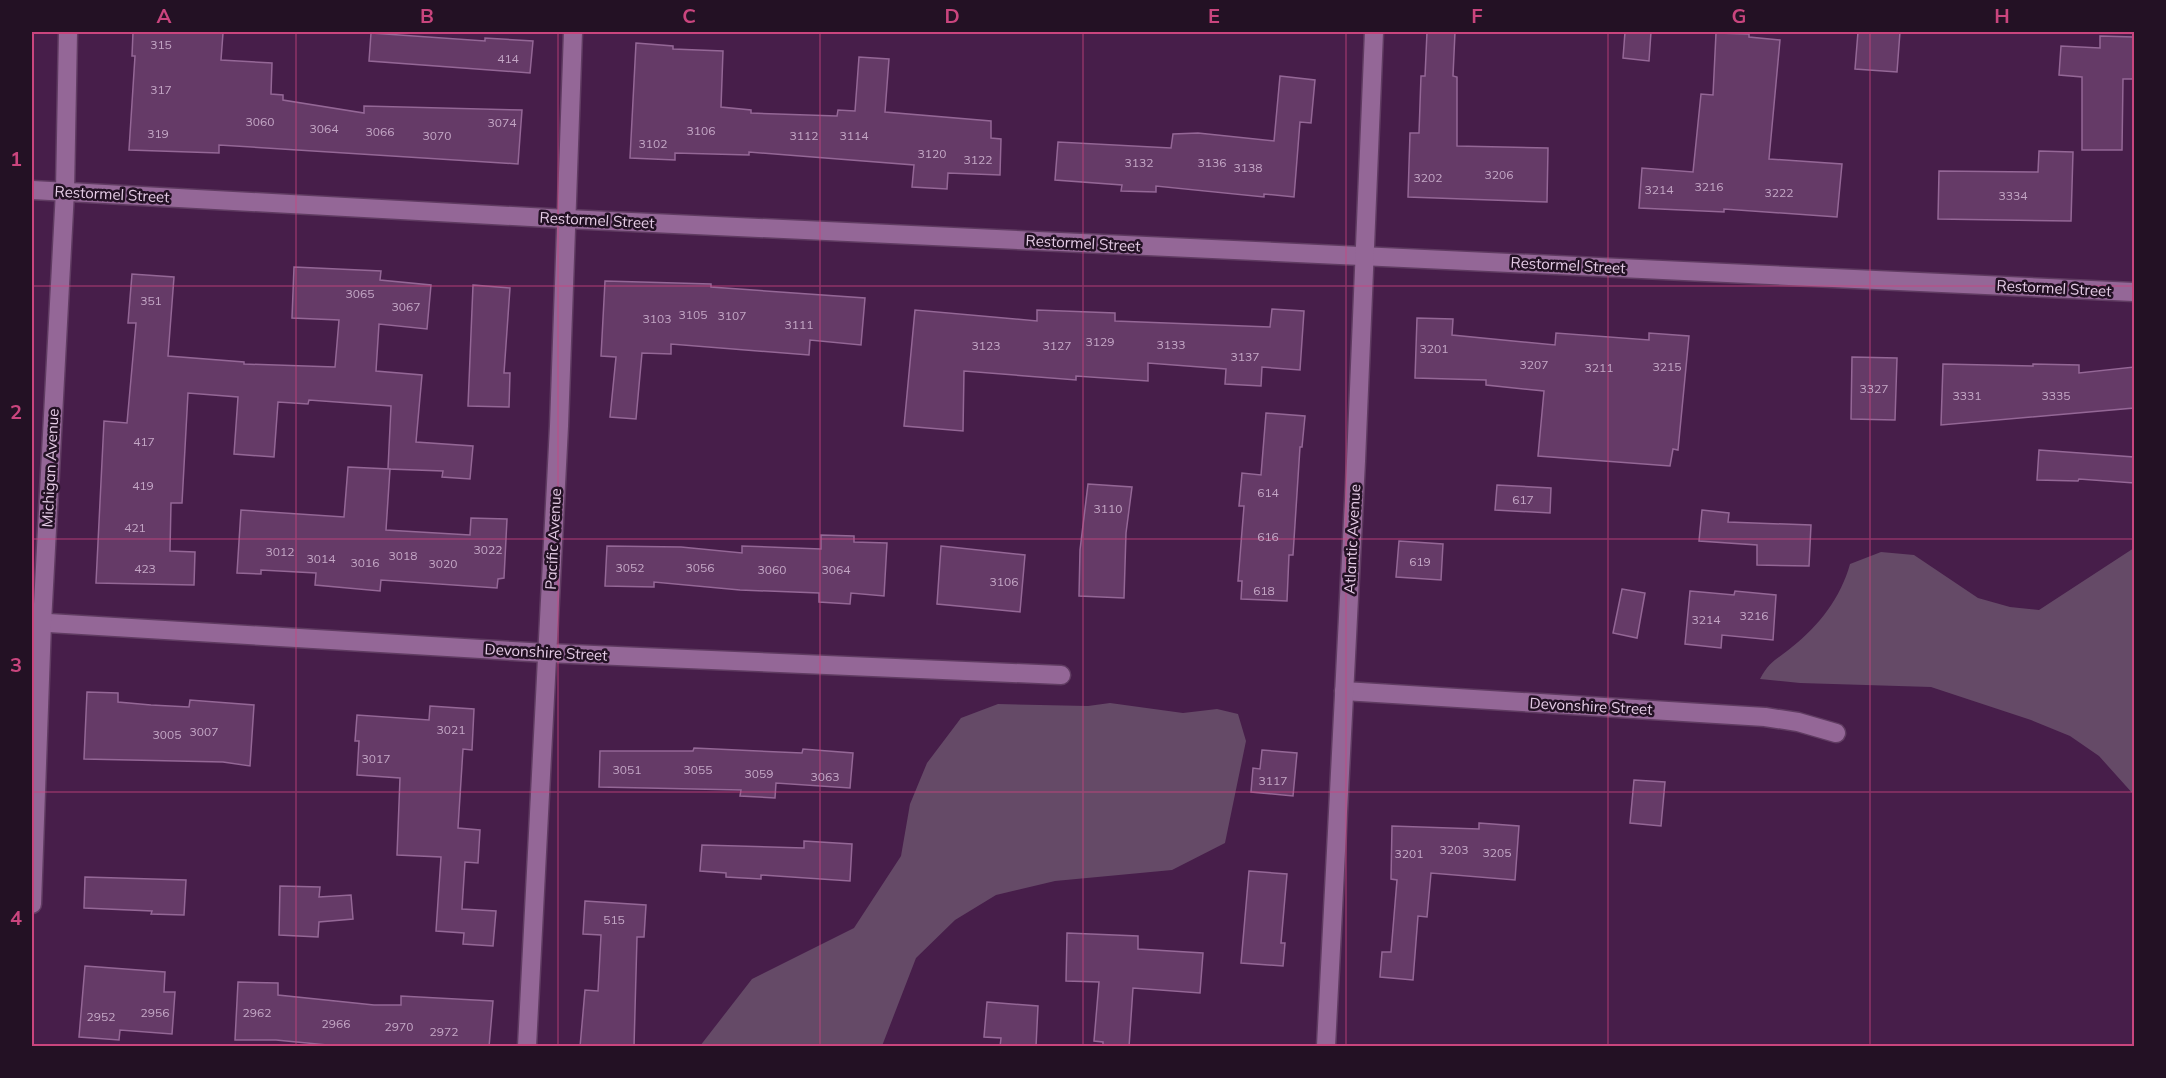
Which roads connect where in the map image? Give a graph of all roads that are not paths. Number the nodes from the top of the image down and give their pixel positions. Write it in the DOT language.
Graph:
graph roads {
  1 [pos="68,32"];
  2 [pos="573,32"];
  3 [pos="1374,32"];
  4 [pos="32,190"];
  5 [pos="64,191"];
  6 [pos="567,219"];
  7 [pos="1365,255"];
  8 [pos="2134,292"];
  9 [pos="37,622"];
  10 [pos="547,653"];
  11 [pos="1061,675"];
  12 [pos="1344,691"];
  13 [pos="1836,733"];
  14 [pos="32,904"];
  15 [pos="527,1047"];
  16 [pos="1326,1047"];
  1 -- 5 [label="street, Michigan Avenue"];
  2 -- 6 [label="street, Pacific Avenue"];
  3 -- 7 [label="street, Atlantic Avenue"];
  4 -- 5 [label="street, Restormel Street"];
  5 -- 6 [label="street, Restormel Street"];
  5 -- 9 [label="street, Michigan Avenue"];
  6 -- 7 [label="street, Restormel Street"];
  6 -- 10 [label="street, Pacific Avenue"];
  7 -- 8 [label="street, Restormel Street"];
  7 -- 12 [label="street, Atlantic Avenue"];
  9 -- 10 [label="street, Devonshire Street"];
  9 -- 14 [label="street, Michigan Avenue"];
  10 -- 11 [label="street, Devonshire Street"];
  10 -- 15 [label="street, Pacific Avenue"];
  12 -- 13 [label="street, Devonshire Street"];
  12 -- 16 [label="street, Atlantic Avenue"];
}
